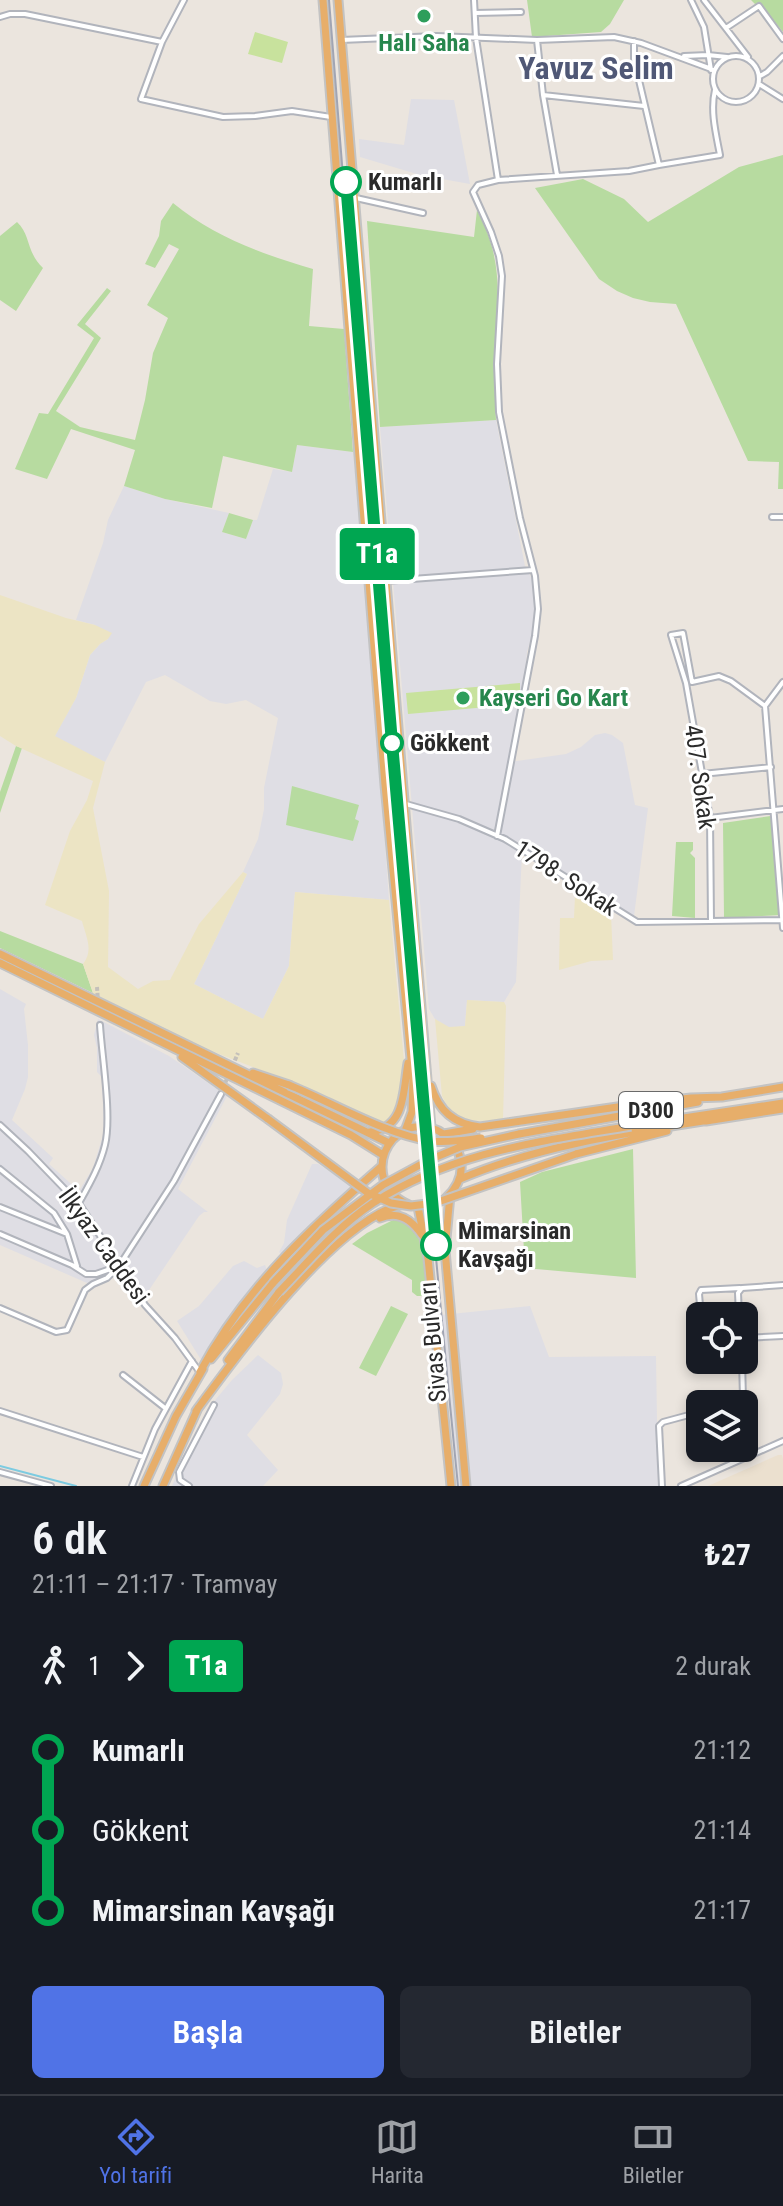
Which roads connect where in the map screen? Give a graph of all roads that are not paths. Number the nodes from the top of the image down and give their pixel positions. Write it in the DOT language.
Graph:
graph roads {
  1 [pos="184,0"];
  2 [pos="323,0"];
  3 [pos="338,0"];
  4 [pos="474,0"];
  5 [pos="691,0"];
  6 [pos="704,0"];
  7 [pos="521,12"];
  8 [pos="475,13"];
  9 [pos="0,17"];
  10 [pos="726,28"];
  11 [pos="476,38"];
  12 [pos="783,39"];
  13 [pos="341,40"];
  14 [pos="537,40"];
  15 [pos="634,41"];
  16 [pos="162,42"];
  17 [pos="708,55"];
  18 [pos="680,56"];
  19 [pos="783,56"];
  20 [pos="729,57"];
  21 [pos="749,59"];
  22 [pos="712,70"];
  23 [pos="760,76"];
  24 [pos="759,84"];
  25 [pos="715,90"];
  26 [pos="543,95"];
  27 [pos="783,99"];
  28 [pos="646,106"];
  29 [pos="331,117"];
  30 [pos="659,165"];
  31 [pos="557,175"];
  32 [pos="498,180"];
  33 [pos="354,198"];
  34 [pos="423,213"];
  35 [pos="772,517"];
  36 [pos="783,517"];
  37 [pos="533,570"];
  38 [pos="385,581"];
  39 [pos="689,682"];
  40 [pos="783,682"];
  41 [pos="765,706"];
  42 [pos="771,767"];
  43 [pos="702,774"];
  44 [pos="403,804"];
  45 [pos="783,809"];
  46 [pos="774,810"];
  47 [pos="710,818"];
  48 [pos="497,836"];
  49 [pos="782,917"];
  50 [pos="711,921"];
  51 [pos="783,928"];
  52 [pos="0,954"];
  53 [pos="0,963"];
  54 [pos="100,1025"];
  55 [pos="168,1046"];
  56 [pos="409,1053"];
  57 [pos="425,1056"];
  58 [pos="226,1064"];
  59 [pos="783,1087"];
  60 [pos="221,1094"];
  61 [pos="723,1097"];
  62 [pos="783,1103"];
  63 [pos="783,1109"];
  64 [pos="710,1120"];
  65 [pos="0,1125"];
  66 [pos="483,1127"];
  67 [pos="431,1128"];
  68 [pos="405,1131"];
  69 [pos="366,1132"];
  70 [pos="444,1134"];
  71 [pos="519,1134"];
  72 [pos="389,1143"];
  73 [pos="383,1155"];
  74 [pos="382,1166"];
  75 [pos="0,1169"];
  76 [pos="460,1179"];
  77 [pos="450,1195"];
  78 [pos="79,1203"];
  79 [pos="414,1206"];
  80 [pos="0,1207"];
  81 [pos="353,1231"];
  82 [pos="0,1234"];
  83 [pos="67,1234"];
  84 [pos="426,1244"];
  85 [pos="119,1266"];
  86 [pos="78,1269"];
  87 [pos="783,1285"];
  88 [pos="742,1288"];
  89 [pos="700,1302"];
  90 [pos="738,1302"];
  91 [pos="0,1308"];
  92 [pos="783,1336"];
  93 [pos="758,1337"];
  94 [pos="192,1361"];
  95 [pos="200,1372"];
  96 [pos="123,1375"];
  97 [pos="214,1405"];
  98 [pos="165,1408"];
  99 [pos="0,1411"];
  100 [pos="196,1411"];
  101 [pos="686,1416"];
  102 [pos="783,1441"];
  103 [pos="758,1452"];
  104 [pos="143,1457"];
  105 [pos="735,1462"];
  106 [pos="173,1464"];
  107 [pos="183,1465"];
  108 [pos="0,1472"];
  109 [pos="51,1486"];
  110 [pos="132,1486"];
  111 [pos="144,1486"];
  112 [pos="163,1486"];
  113 [pos="189,1486"];
  114 [pos="451,1486"];
  115 [pos="466,1486"];
  116 [pos="662,1486"];
  117 [pos="681,1486"];
  1 -- 16 [label="street"];
  2 -- 29 [label="highway"];
  3 -- 13 [label="highway"];
  4 -- 8 [label="street"];
  5 -- 17 [label="street"];
  6 -- 10 [label="street"];
  7 -- 8 [label="street"];
  8 -- 11 [label="street"];
  9 -- 16 [label="street"];
  10 -- 12 [label="street"];
  10 -- 21 [label="street"];
  11 -- 13 [label="street"];
  11 -- 14 [label="street"];
  11 -- 32 [label="street"];
  13 -- 33 [label="highway"];
  14 -- 15 [label="street"];
  14 -- 26 [label="street"];
  15 -- 18 [label="street"];
  15 -- 28 [label="street"];
  16 -- 29 [label="street"];
  17 -- 18 [label="street"];
  17 -- 20 [label="street"];
  17 -- 22 [label="street"];
  18 -- 22 [label="street"];
  19 -- 23 [label="street"];
  20 -- 21 [label="street"];
  20 -- 22 [label="street"];
  21 -- 23 [label="street"];
  22 -- 25 [label="street"];
  23 -- 24 [label="street"];
  24 -- 25 [label="street"];
  24 -- 27 [label="street"];
  25 -- 30 [label="street"];
  26 -- 28 [label="street"];
  26 -- 31 [label="street"];
  28 -- 30 [label="street"];
  29 -- 56 [label="highway"];
  30 -- 31 [label="street"];
  31 -- 32 [label="street"];
  32 -- 37 [label="street"];
  33 -- 34 [label="street"];
  33 -- 38 [label="highway"];
  35 -- 36 [label="street"];
  37 -- 38 [label="street"];
  37 -- 48 [label="street"];
  38 -- 44 [label="highway"];
  39 -- 39 [label="street, 407. Sokak"];
  39 -- 41 [label="street"];
  39 -- 43 [label="street, 407. Sokak"];
  40 -- 41 [label="street"];
  41 -- 42 [label="street"];
  42 -- 43 [label="street"];
  42 -- 46 [label="street"];
  43 -- 47 [label="street, 407. Sokak"];
  44 -- 48 [label="street, 1798. Sokak"];
  44 -- 57 [label="highway"];
  45 -- 46 [label="street"];
  46 -- 47 [label="street"];
  46 -- 49 [label="street"];
  47 -- 50 [label="street, 407. Sokak"];
  48 -- 50 [label="street, 1798. Sokak"];
  49 -- 50 [label="street, 1798. Sokak"];
  49 -- 51 [label="street"];
  52 -- 58 [label="highway, D300"];
  53 -- 55 [label="highway"];
  54 -- 78 [label="street"];
  55 -- 64 [label="highway, bridge"];
  55 -- 73 [label="highway"];
  56 -- 68 [label="highway"];
  56 -- 69 [label="highway"];
  57 -- 66 [label="highway"];
  57 -- 67 [label="highway"];
  58 -- 69 [label="highway, D300"];
  58 -- 71 [label="highway, D300, bridge"];
  59 -- 61 [label="highway, D300"];
  60 -- 85 [label="street"];
  61 -- 66 [label="highway"];
  61 -- 71 [label="highway, D300"];
  62 -- 100 [label="highway, D300, bridge"];
  63 -- 64 [label="highway"];
  64 -- 76 [label="highway"];
  65 -- 78 [label="street, İlkyaz Caddesi"];
  66 -- 70 [label="highway"];
  67 -- 68 [label="highway"];
  67 -- 70 [label="highway"];
  68 -- 72 [label="highway"];
  69 -- 72 [label="highway, D300"];
  70 -- 76 [label="highway"];
  71 -- 95 [label="highway, bridge"];
  72 -- 73 [label="highway"];
  73 -- 74 [label="highway"];
  74 -- 79 [label="highway"];
  74 -- 95 [label="highway"];
  75 -- 83 [label="street"];
  76 -- 77 [label="highway"];
  77 -- 79 [label="highway"];
  77 -- 115 [label="highway, Sivas Bulvarı"];
  78 -- 85 [label="street, İlkyaz Caddesi"];
  79 -- 81 [label="highway"];
  79 -- 84 [label="highway, Sivas Bulvarı"];
  80 -- 83 [label="street"];
  81 -- 84 [label="highway"];
  81 -- 100 [label="highway"];
  82 -- 86 [label="street"];
  83 -- 86 [label="street"];
  84 -- 114 [label="highway, Sivas Bulvarı"];
  85 -- 86 [label="street"];
  85 -- 91 [label="street"];
  85 -- 94 [label="street, İlkyaz Caddesi"];
  87 -- 88 [label="street"];
  88 -- 89 [label="street"];
  88 -- 90 [label="street"];
  92 -- 93 [label="street"];
  94 -- 95 [label="street, İlkyaz Caddesi"];
  94 -- 98 [label="street"];
  95 -- 111 [label="highway"];
  96 -- 98 [label="street"];
  97 -- 107 [label="street"];
  98 -- 104 [label="street"];
  99 -- 104 [label="street"];
  100 -- 106 [label="highway"];
  101 -- 116 [label="street"];
  102 -- 103 [label="street"];
  104 -- 110 [label="street"];
  105 -- 117 [label="street"];
  106 -- 107 [label="street"];
  106 -- 112 [label="highway"];
  107 -- 113 [label="street"];
  108 -- 109 [label="street"];
}
